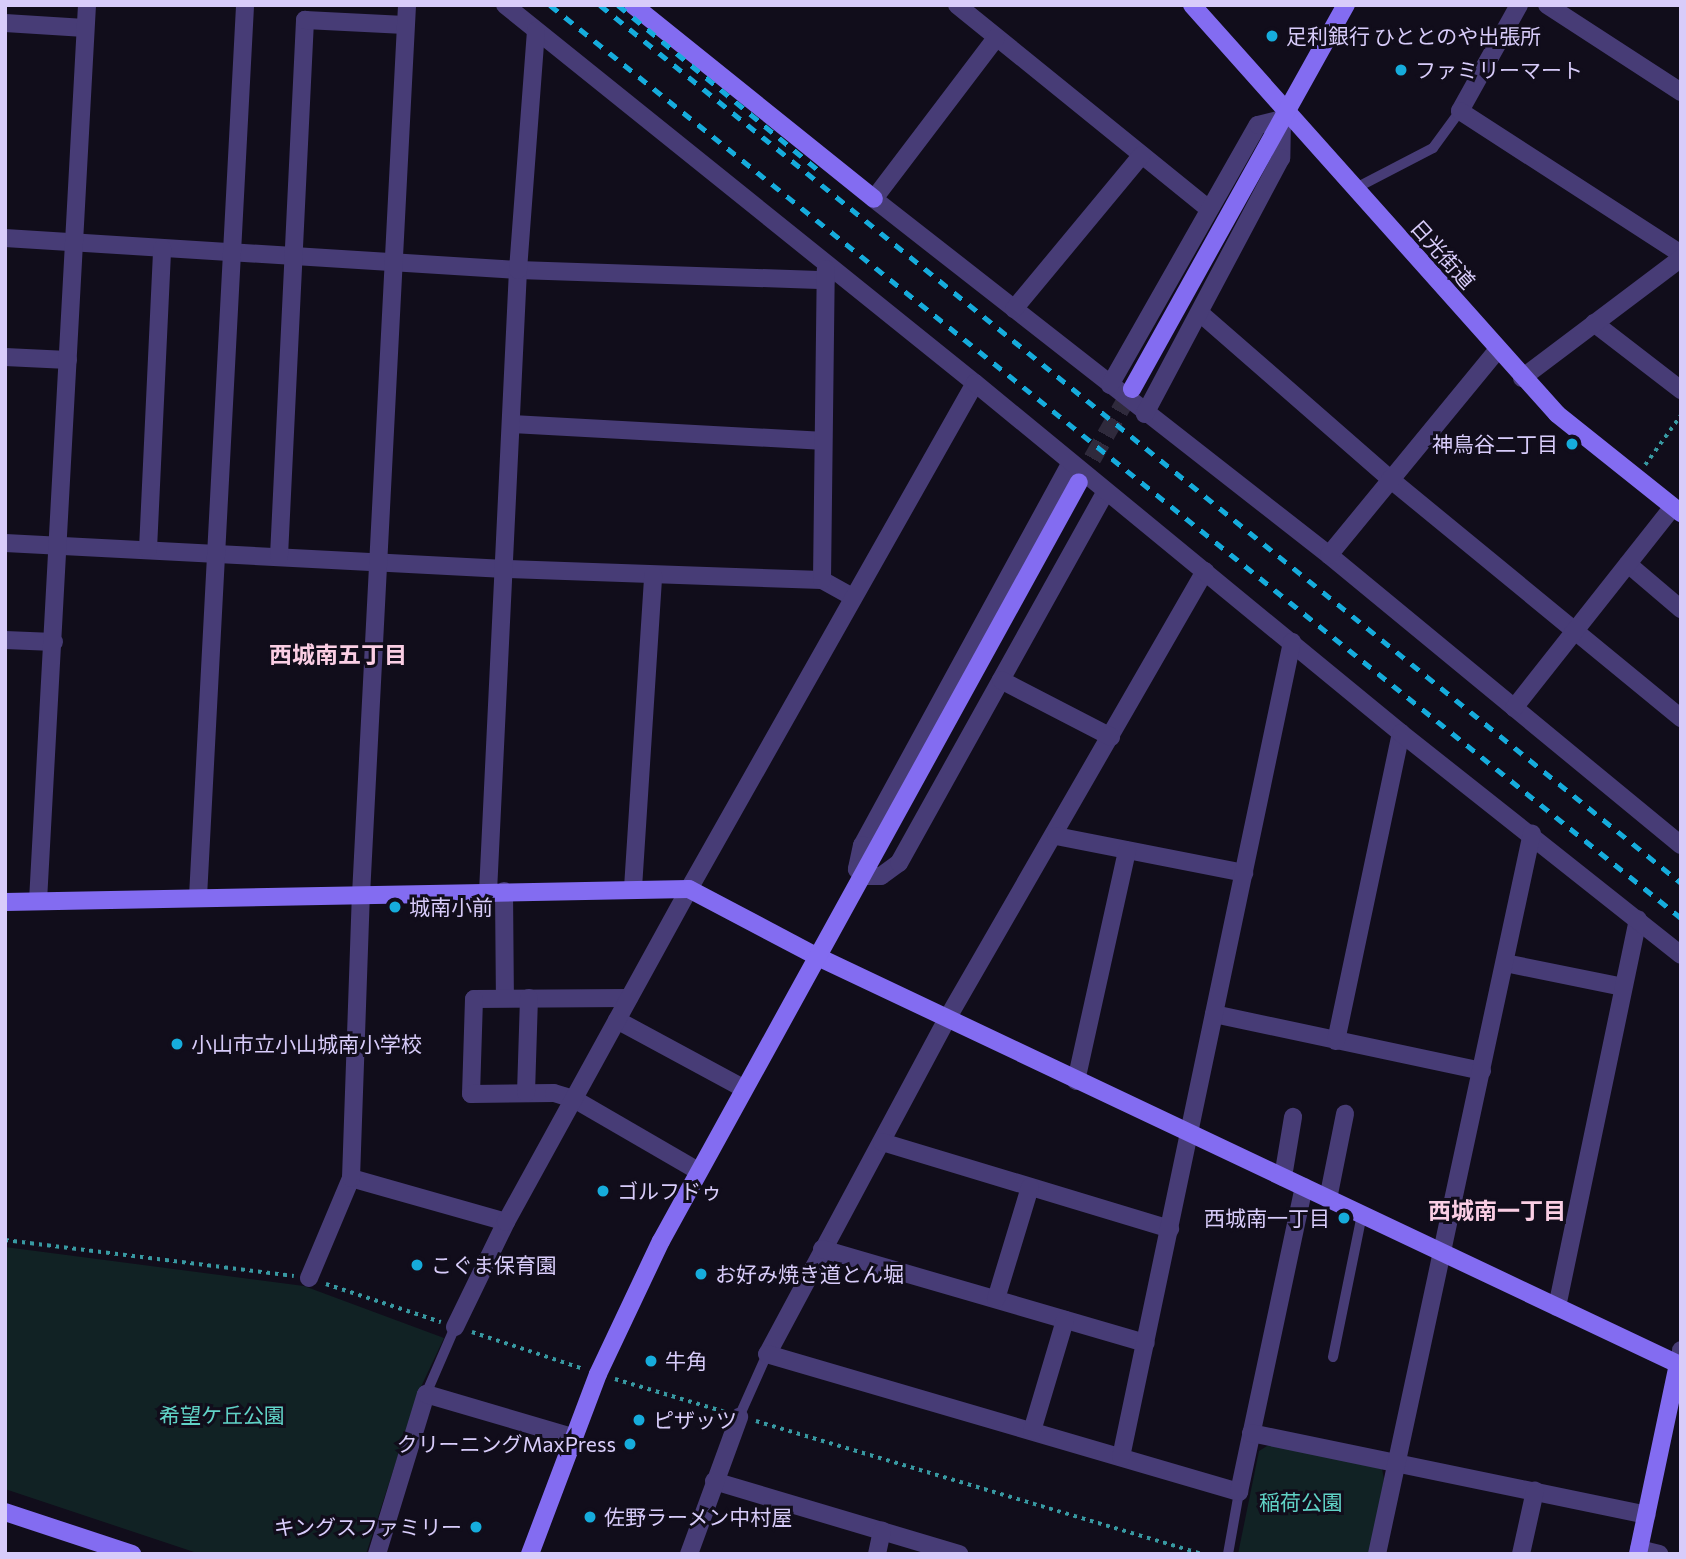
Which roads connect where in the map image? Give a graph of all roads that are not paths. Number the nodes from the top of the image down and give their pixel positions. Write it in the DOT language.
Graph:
graph roads {
  1 [pos="87,5"];
  2 [pos="245,5"];
  3 [pos="407,5"];
  4 [pos="505,5"];
  5 [pos="957,5"];
  6 [pos="1192,5"];
  7 [pos="1346,5"];
  8 [pos="1519,5"];
  9 [pos="1546,5"];
  10 [pos="635,6"];
  11 [pos="5,23"];
  12 [pos="405,25"];
  13 [pos="85,28"];
  14 [pos="536,31"];
  15 [pos="996,38"];
  16 [pos="1681,92"];
  17 [pos="1460,111"];
  18 [pos="1285,114"];
  19 [pos="1142,155"];
  20 [pos="1354,189"];
  21 [pos="874,199"];
  22 [pos="1209,209"];
  23 [pos="5,238"];
  24 [pos="76,242"];
  25 [pos="162,248"];
  26 [pos="230,253"];
  27 [pos="296,256"];
  28 [pos="1681,256"];
  29 [pos="395,261"];
  30 [pos="518,270"];
  31 [pos="826,271"];
  32 [pos="1014,309"];
  33 [pos="1200,313"];
  34 [pos="1594,323"];
  35 [pos="1498,349"];
  36 [pos="5,357"];
  37 [pos="68,360"];
  38 [pos="1522,378"];
  39 [pos="975,383"];
  40 [pos="1110,385"];
  41 [pos="1132,389"];
  42 [pos="1681,390"];
  43 [pos="1145,414"];
  44 [pos="512,424"];
  45 [pos="821,441"];
  46 [pos="1070,464"];
  47 [pos="1390,479"];
  48 [pos="1079,482"];
  49 [pos="1105,492"];
  50 [pos="1677,510"];
  51 [pos="5,543"];
  52 [pos="58,545"];
  53 [pos="148,549"];
  54 [pos="215,553"];
  55 [pos="1329,555"];
  56 [pos="279,556"];
  57 [pos="377,562"];
  58 [pos="1628,564"];
  59 [pos="505,569"];
  60 [pos="1205,571"];
  61 [pos="653,576"];
  62 [pos="822,580"];
  63 [pos="851,596"];
  64 [pos="1681,609"];
  65 [pos="1574,631"];
  66 [pos="5,640"];
  67 [pos="54,642"];
  68 [pos="1292,642"];
  69 [pos="1001,680"];
  70 [pos="1514,708"];
  71 [pos="1681,718"];
  72 [pos="1401,733"];
  73 [pos="1111,737"];
  74 [pos="1532,833"];
  75 [pos="1056,836"];
  76 [pos="1681,845"];
  77 [pos="1127,851"];
  78 [pos="1244,873"];
  79 [pos="863,876"];
  80 [pos="633,888"];
  81 [pos="689,889"];
  82 [pos="496,892"];
  83 [pos="360,895"];
  84 [pos="198,897"];
  85 [pos="38,901"];
  86 [pos="5,902"];
  87 [pos="1638,919"];
  88 [pos="1681,955"];
  89 [pos="818,957"];
  90 [pos="1505,963"];
  91 [pos="1623,987"];
  92 [pos="505,998"];
  93 [pos="529,998"];
  94 [pos="629,998"];
  95 [pos="1214,1014"];
  96 [pos="947,1018"];
  97 [pos="617,1020"];
  98 [pos="1336,1041"];
  99 [pos="1482,1071"];
  100 [pos="1076,1081"];
  101 [pos="743,1088"];
  102 [pos="526,1093"];
  103 [pos="573,1099"];
  104 [pos="1345,1114"];
  105 [pos="1293,1117"];
  106 [pos="1189,1133"];
  107 [pos="882,1142"];
  108 [pos="698,1171"];
  109 [pos="1283,1177"];
  110 [pos="351,1178"];
  111 [pos="1030,1187"];
  112 [pos="1304,1187"];
  113 [pos="1328,1199"];
  114 [pos="1362,1214"];
  115 [pos="506,1222"];
  116 [pos="1170,1229"];
  117 [pos="822,1249"];
  118 [pos="1440,1250"];
  119 [pos="309,1278"];
  120 [pos="996,1300"];
  121 [pos="1556,1307"];
  122 [pos="1065,1320"];
  123 [pos="455,1327"];
  124 [pos="1146,1343"];
  125 [pos="767,1354"];
  126 [pos="1333,1357"];
  127 [pos="1680,1360"];
  128 [pos="426,1394"];
  129 [pos="739,1417"];
  130 [pos="1032,1431"];
  131 [pos="1251,1433"];
  132 [pos="572,1437"];
  133 [pos="1121,1457"];
  134 [pos="1396,1462"];
  135 [pos="714,1481"];
  136 [pos="1535,1491"];
  137 [pos="1239,1492"];
  138 [pos="5,1512"];
  139 [pos="1647,1515"];
  140 [pos="882,1531"];
  141 [pos="1639,1552"];
  142 [pos="132,1554"];
  143 [pos="376,1554"];
  144 [pos="530,1554"];
  145 [pos="689,1554"];
  146 [pos="877,1554"];
  147 [pos="959,1554"];
  148 [pos="1228,1554"];
  149 [pos="1377,1554"];
  150 [pos="1521,1554"];
  151 [pos="1659,1554"];
  1 -- 13 [label="street"];
  2 -- 26 [label="street"];
  3 -- 12 [label="street"];
  4 -- 14 [label="street"];
  5 -- 15 [label="street"];
  6 -- 18 [label="street, 日光街道"];
  7 -- 18 [label="street"];
  8 -- 17 [label="street"];
  9 -- 16 [label="street"];
  10 -- 21 [label="street"];
  11 -- 13 [label="street"];
  12 -- 27 [label="street"];
  12 -- 29 [label="street"];
  13 -- 24 [label="street"];
  14 -- 30 [label="street"];
  14 -- 31 [label="street"];
  15 -- 19 [label="street"];
  15 -- 21 [label="street"];
  17 -- 20 [label="lane"];
  17 -- 28 [label="street"];
  18 -- 20 [label="street, 日光街道"];
  18 -- 22 [label="street"];
  18 -- 33 [label="street"];
  18 -- 41 [label="street"];
  19 -- 22 [label="street"];
  19 -- 32 [label="street"];
  20 -- 35 [label="street, 日光街道"];
  21 -- 32 [label="street"];
  22 -- 40 [label="street"];
  23 -- 24 [label="street"];
  24 -- 25 [label="street"];
  24 -- 37 [label="street"];
  25 -- 26 [label="street"];
  25 -- 53 [label="street"];
  26 -- 27 [label="street"];
  26 -- 54 [label="street"];
  27 -- 29 [label="street"];
  27 -- 56 [label="street"];
  28 -- 34 [label="street"];
  29 -- 30 [label="street"];
  29 -- 57 [label="street"];
  30 -- 31 [label="street"];
  30 -- 44 [label="street"];
  31 -- 39 [label="street"];
  31 -- 45 [label="street"];
  32 -- 40 [label="street"];
  33 -- 43 [label="street"];
  33 -- 47 [label="street"];
  34 -- 38 [label="street"];
  34 -- 42 [label="street"];
  35 -- 38 [label="street, 日光街道"];
  35 -- 47 [label="street"];
  36 -- 37 [label="street"];
  37 -- 52 [label="street"];
  38 -- 50 [label="street, 日光街道"];
  39 -- 46 [label="street"];
  39 -- 63 [label="street"];
  40 -- 43 [label="street"];
  43 -- 55 [label="street"];
  44 -- 45 [label="street"];
  44 -- 59 [label="street"];
  45 -- 62 [label="street"];
  46 -- 49 [label="street"];
  46 -- 79 [label="street"];
  47 -- 55 [label="street"];
  47 -- 65 [label="street"];
  48 -- 79 [label="street"];
  49 -- 60 [label="street"];
  49 -- 69 [label="street"];
  50 -- 58 [label="street"];
  51 -- 52 [label="street"];
  52 -- 53 [label="street"];
  52 -- 67 [label="street"];
  53 -- 54 [label="street"];
  54 -- 56 [label="street"];
  54 -- 84 [label="street"];
  55 -- 70 [label="street"];
  56 -- 57 [label="street"];
  57 -- 59 [label="street"];
  57 -- 83 [label="street"];
  58 -- 64 [label="street"];
  58 -- 65 [label="street"];
  59 -- 61 [label="street"];
  59 -- 82 [label="street"];
  60 -- 68 [label="street"];
  60 -- 73 [label="street"];
  61 -- 62 [label="street"];
  61 -- 80 [label="street"];
  62 -- 63 [label="street"];
  63 -- 81 [label="street"];
  65 -- 70 [label="street"];
  65 -- 71 [label="street"];
  66 -- 67 [label="street"];
  67 -- 85 [label="street"];
  68 -- 72 [label="street"];
  68 -- 78 [label="street"];
  69 -- 73 [label="street"];
  69 -- 79 [label="street"];
  70 -- 76 [label="street"];
  72 -- 74 [label="street"];
  72 -- 98 [label="street"];
  73 -- 75 [label="street"];
  74 -- 87 [label="street"];
  74 -- 90 [label="street"];
  75 -- 77 [label="street"];
  75 -- 96 [label="street"];
  77 -- 78 [label="street"];
  77 -- 100 [label="street"];
  78 -- 95 [label="street"];
  79 -- 89 [label="street"];
  80 -- 81 [label="street"];
  80 -- 82 [label="street"];
  81 -- 89 [label="street"];
  81 -- 94 [label="street"];
  82 -- 83 [label="street"];
  82 -- 92 [label="street"];
  83 -- 84 [label="street"];
  83 -- 110 [label="street"];
  84 -- 85 [label="street"];
  85 -- 86 [label="street"];
  87 -- 88 [label="street"];
  87 -- 91 [label="street"];
  89 -- 96 [label="street"];
  89 -- 101 [label="street"];
  90 -- 91 [label="street"];
  90 -- 99 [label="street"];
  91 -- 121 [label="street"];
  92 -- 93 [label="street"];
  92 -- 102 [label="street"];
  93 -- 94 [label="street"];
  93 -- 102 [label="street"];
  94 -- 97 [label="street"];
  95 -- 98 [label="street"];
  95 -- 106 [label="street"];
  96 -- 100 [label="street"];
  96 -- 107 [label="street"];
  97 -- 101 [label="street"];
  97 -- 103 [label="street"];
  98 -- 99 [label="street"];
  99 -- 118 [label="street"];
  100 -- 106 [label="street"];
  101 -- 108 [label="street"];
  102 -- 103 [label="street"];
  103 -- 108 [label="street"];
  103 -- 115 [label="street"];
  104 -- 113 [label="street"];
  105 -- 109 [label="street"];
  106 -- 109 [label="street"];
  106 -- 116 [label="street"];
  107 -- 111 [label="street"];
  107 -- 117 [label="street"];
  108 -- 132 [label="street"];
  109 -- 112 [label="street"];
  110 -- 115 [label="street"];
  110 -- 119 [label="street"];
  111 -- 116 [label="street"];
  111 -- 120 [label="street"];
  112 -- 113 [label="street"];
  112 -- 131 [label="street"];
  113 -- 114 [label="street"];
  114 -- 118 [label="street"];
  114 -- 126 [label="lane"];
  115 -- 123 [label="street"];
  116 -- 124 [label="street"];
  117 -- 120 [label="street"];
  117 -- 125 [label="street"];
  118 -- 121 [label="street"];
  118 -- 134 [label="street"];
  120 -- 122 [label="street"];
  121 -- 127 [label="street"];
  122 -- 124 [label="street"];
  122 -- 130 [label="street"];
  123 -- 128 [label="lane"];
  124 -- 133 [label="street"];
  125 -- 129 [label="lane"];
  125 -- 130 [label="street"];
  127 -- 139 [label="street"];
  128 -- 132 [label="street"];
  128 -- 143 [label="street"];
  129 -- 135 [label="street"];
  130 -- 133 [label="street"];
  131 -- 134 [label="street"];
  131 -- 137 [label="street"];
  132 -- 144 [label="street"];
  133 -- 137 [label="street"];
  134 -- 136 [label="street"];
  134 -- 149 [label="street"];
  135 -- 140 [label="street"];
  135 -- 145 [label="street"];
  136 -- 139 [label="street"];
  136 -- 150 [label="street"];
  137 -- 148 [label="lane"];
  138 -- 142 [label="street"];
  139 -- 141 [label="street"];
  140 -- 146 [label="street"];
  140 -- 147 [label="street"];
  141 -- 151 [label="street"];
}
